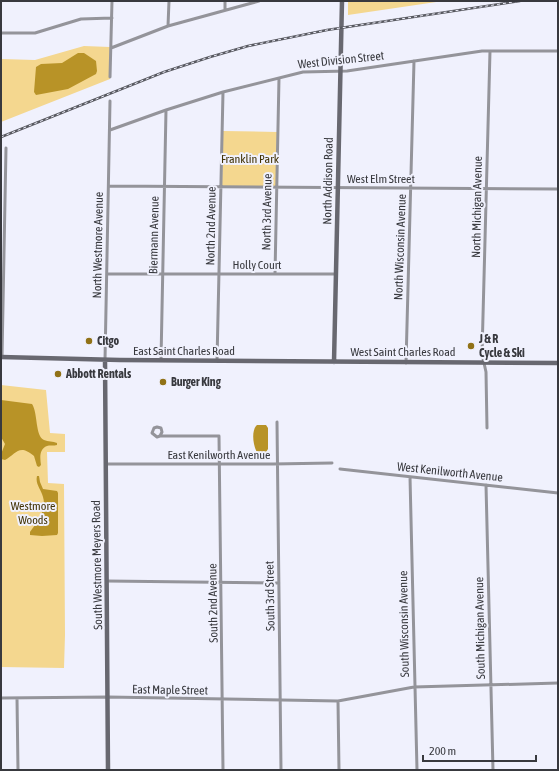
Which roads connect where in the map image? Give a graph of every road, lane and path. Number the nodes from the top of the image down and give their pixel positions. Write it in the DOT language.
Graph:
graph roads {
  1 [pos="112,1"];
  2 [pos="169,1"];
  3 [pos="225,1"];
  4 [pos="258,1"];
  5 [pos="342,1"];
  6 [pos="225,9"];
  7 [pos="112,18"];
  8 [pos="168,26"];
  9 [pos="1,33"];
  10 [pos="111,48"];
  11 [pos="490,51"];
  12 [pos="558,51"];
  13 [pos="414,61"];
  14 [pos="340,72"];
  15 [pos="110,77"];
  16 [pos="279,78"];
  17 [pos="223,92"];
  18 [pos="110,100"];
  19 [pos="166,110"];
  20 [pos="110,130"];
  21 [pos="6,148"];
  22 [pos="109,186"];
  23 [pos="164,187"];
  24 [pos="221,187"];
  25 [pos="277,188"];
  26 [pos="338,188"];
  27 [pos="411,188"];
  28 [pos="486,188"];
  29 [pos="558,189"];
  30 [pos="107,274"];
  31 [pos="162,274"];
  32 [pos="219,274"];
  33 [pos="275,274"];
  34 [pos="336,274"];
  35 [pos="1,358"];
  36 [pos="104,360"];
  37 [pos="161,360"];
  38 [pos="217,361"];
  39 [pos="296,362"];
  40 [pos="334,362"];
  41 [pos="406,363"];
  42 [pos="484,363"];
  43 [pos="558,363"];
  44 [pos="277,422"];
  45 [pos="487,428"];
  46 [pos="160,436"];
  47 [pos="332,462"];
  48 [pos="106,464"];
  49 [pos="220,464"];
  50 [pos="277,464"];
  51 [pos="340,469"];
  52 [pos="410,477"];
  53 [pos="486,485"];
  54 [pos="558,493"];
  55 [pos="107,581"];
  56 [pos="221,582"];
  57 [pos="279,583"];
  58 [pos="558,683"];
  59 [pos="491,685"];
  60 [pos="414,686"];
  61 [pos="108,697"];
  62 [pos="1,698"];
  63 [pos="18,698"];
  64 [pos="223,700"];
  65 [pos="280,700"];
  66 [pos="338,701"];
  67 [pos="18,770"];
  68 [pos="108,770"];
  69 [pos="223,770"];
  70 [pos="281,770"];
  71 [pos="339,770"];
  72 [pos="416,770"];
  73 [pos="492,770"];
  1 -- 7 [label="street"];
  2 -- 8 [label="street"];
  3 -- 6 [label="street"];
  4 -- 6 [label="street"];
  5 -- 14 [label="street, North Addison Road"];
  6 -- 8 [label="street"];
  7 -- 9 [label="street"];
  7 -- 10 [label="street"];
  8 -- 10 [label="street"];
  10 -- 15 [label="street"];
  11 -- 12 [label="street, West Division Street"];
  11 -- 13 [label="street, West Division Street"];
  11 -- 28 [label="street, North Michigan Avenue"];
  13 -- 14 [label="street, West Division Street"];
  13 -- 27 [label="street, North Wisconsin Avenue"];
  14 -- 16 [label="street, West Division Street"];
  14 -- 26 [label="street, North Addison Road"];
  16 -- 17 [label="street, West Division Street"];
  16 -- 25 [label="street, North 3rd Avenue"];
  17 -- 19 [label="street, West Division Street"];
  17 -- 24 [label="street, North 2nd Avenue"];
  18 -- 20 [label="street, North Westmore Avenue"];
  19 -- 20 [label="street, West Division Street"];
  19 -- 23 [label="street, Biermann Avenue"];
  20 -- 22 [label="street, North Westmore Avenue"];
  21 -- 35 [label="street"];
  22 -- 23 [label="street, West Elm Street"];
  22 -- 30 [label="street, North Westmore Avenue"];
  23 -- 24 [label="street, West Elm Street"];
  23 -- 31 [label="street, Biermann Avenue"];
  24 -- 25 [label="street, West Elm Street"];
  24 -- 32 [label="street, North 2nd Avenue"];
  25 -- 26 [label="street, West Elm Street"];
  25 -- 33 [label="street, North 3rd Avenue"];
  26 -- 27 [label="street, West Elm Street"];
  26 -- 34 [label="street, North Addison Road"];
  27 -- 28 [label="street, West Elm Street"];
  27 -- 41 [label="street, North Wisconsin Avenue"];
  28 -- 29 [label="street, West Elm Street"];
  28 -- 42 [label="street, North Michigan Avenue"];
  30 -- 31 [label="street, Holly Court"];
  30 -- 36 [label="street, North Westmore Avenue"];
  31 -- 32 [label="street, Holly Court"];
  31 -- 37 [label="street, Biermann Avenue"];
  32 -- 33 [label="street, Holly Court"];
  32 -- 38 [label="street, North 2nd Avenue"];
  33 -- 34 [label="street, Holly Court"];
  34 -- 40 [label="street, North Addison Road"];
  35 -- 36 [label="street, East Saint Charles Road"];
  36 -- 37 [label="street, East Saint Charles Road"];
  36 -- 48 [label="street, South Westmore Meyers Road"];
  37 -- 38 [label="street, East Saint Charles Road"];
  38 -- 39 [label="street, East Saint Charles Road"];
  39 -- 40 [label="street, West Saint Charles Road"];
  40 -- 41 [label="street, West Saint Charles Road"];
  41 -- 42 [label="street, West Saint Charles Road"];
  42 -- 43 [label="street, West Saint Charles Road"];
  42 -- 45 [label="street"];
  44 -- 50 [label="street, South 3rd Street"];
  46 -- 49 [label="street, South 2nd Avenue"];
  47 -- 50 [label="street, East Kenilworth Avenue"];
  48 -- 49 [label="street, East Kenilworth Avenue"];
  48 -- 55 [label="street, South Westmore Meyers Road"];
  49 -- 50 [label="street, East Kenilworth Avenue"];
  49 -- 56 [label="street, South 2nd Avenue"];
  50 -- 57 [label="street, South 3rd Street"];
  51 -- 52 [label="street, West Kenilworth Avenue"];
  52 -- 53 [label="street, West Kenilworth Avenue"];
  52 -- 60 [label="street, South Wisconsin Avenue"];
  53 -- 54 [label="street, West Kenilworth Avenue"];
  53 -- 59 [label="street, South Michigan Avenue"];
  55 -- 56 [label="street"];
  55 -- 61 [label="street, South Westmore Meyers Road"];
  56 -- 57 [label="street"];
  56 -- 64 [label="street, South 2nd Avenue"];
  57 -- 65 [label="street, South 3rd Street"];
  58 -- 59 [label="street, East Maple Street"];
  59 -- 60 [label="street, East Maple Street"];
  59 -- 73 [label="street, South Michigan Avenue"];
  60 -- 66 [label="street, East Maple Street"];
  60 -- 72 [label="street, South Wisconsin Avenue"];
  61 -- 63 [label="street, East Maple Street"];
  61 -- 64 [label="street, East Maple Street"];
  61 -- 68 [label="street, South Westmore Meyers Road"];
  62 -- 63 [label="street, East Maple Street"];
  63 -- 67 [label="street"];
  64 -- 65 [label="street, East Maple Street"];
  64 -- 69 [label="street, South 2nd Avenue"];
  65 -- 66 [label="street, East Maple Street"];
  65 -- 70 [label="street, South 3rd Street"];
  66 -- 71 [label="street"];
}
